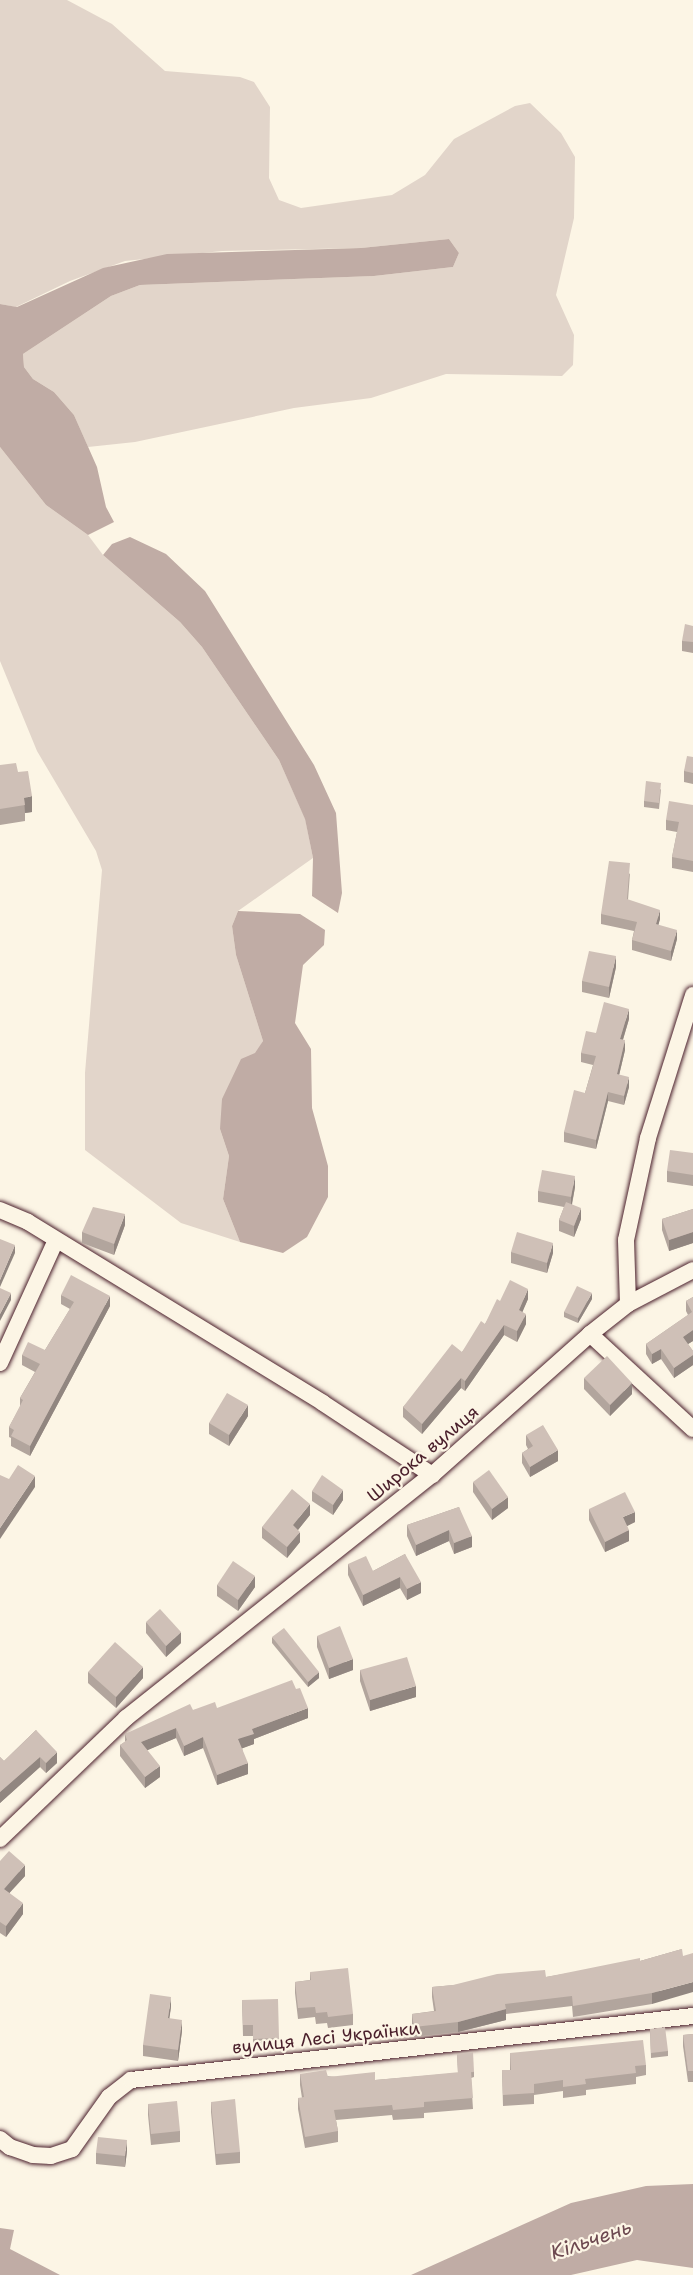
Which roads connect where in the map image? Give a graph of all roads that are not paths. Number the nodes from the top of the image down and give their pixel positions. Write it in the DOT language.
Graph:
graph roads {
  1 [pos="693,995"];
  2 [pos="0,1210"];
  3 [pos="56,1240"];
  4 [pos="693,1270"];
  5 [pos="628,1304"];
  6 [pos="590,1334"];
  7 [pos="0,1363"];
  8 [pos="693,1429"];
  9 [pos="432,1475"];
  10 [pos="0,1839"];
  11 [pos="693,2016"];
  12 [pos="0,2139"];
  1 -- 5 [label="street"];
  2 -- 3 [label="street"];
  3 -- 7 [label="street"];
  3 -- 9 [label="street"];
  4 -- 5 [label="street, Широка вулиця"];
  5 -- 6 [label="street, Широка вулиця"];
  6 -- 8 [label="street"];
  6 -- 9 [label="street, Широка вулиця"];
  9 -- 10 [label="street, Широка вулиця"];
  11 -- 12 [label="street, вулиця Лесі Українки"];
}
